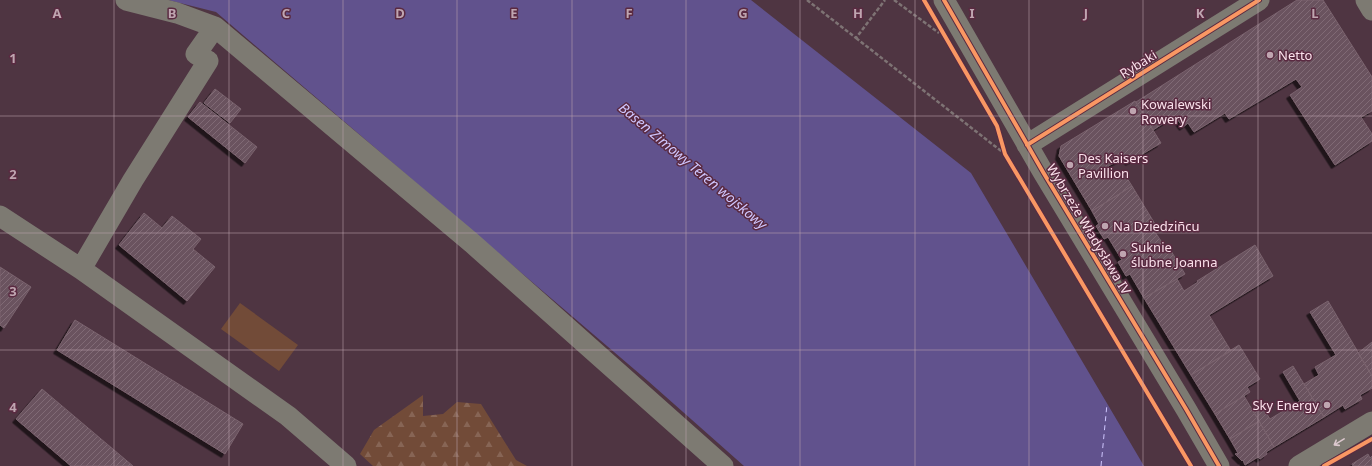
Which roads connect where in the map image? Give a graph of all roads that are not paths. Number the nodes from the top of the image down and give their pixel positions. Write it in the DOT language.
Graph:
graph roads {
  1 [pos="126,0"];
  2 [pos="944,0"];
  3 [pos="1259,0"];
  4 [pos="1366,0"];
  5 [pos="1372,10"];
  6 [pos="215,27"];
  7 [pos="1027,145"];
  8 [pos="0,216"];
  9 [pos="81,270"];
  10 [pos="1372,422"];
  11 [pos="346,466"];
  12 [pos="723,466"];
  13 [pos="1219,466"];
  14 [pos="1299,466"];
  1 -- 6 [label="street"];
  2 -- 7 [label="street, Wybrzeże Władysława IV"];
  3 -- 7 [label="street, Rybaki"];
  4 -- 5 [label="street"];
  6 -- 9 [label="street"];
  6 -- 12 [label="street"];
  7 -- 13 [label="street, Wybrzeże Władysława IV"];
  8 -- 9 [label="street"];
  9 -- 11 [label="street"];
  10 -- 14 [label="street, one-way"];
}
